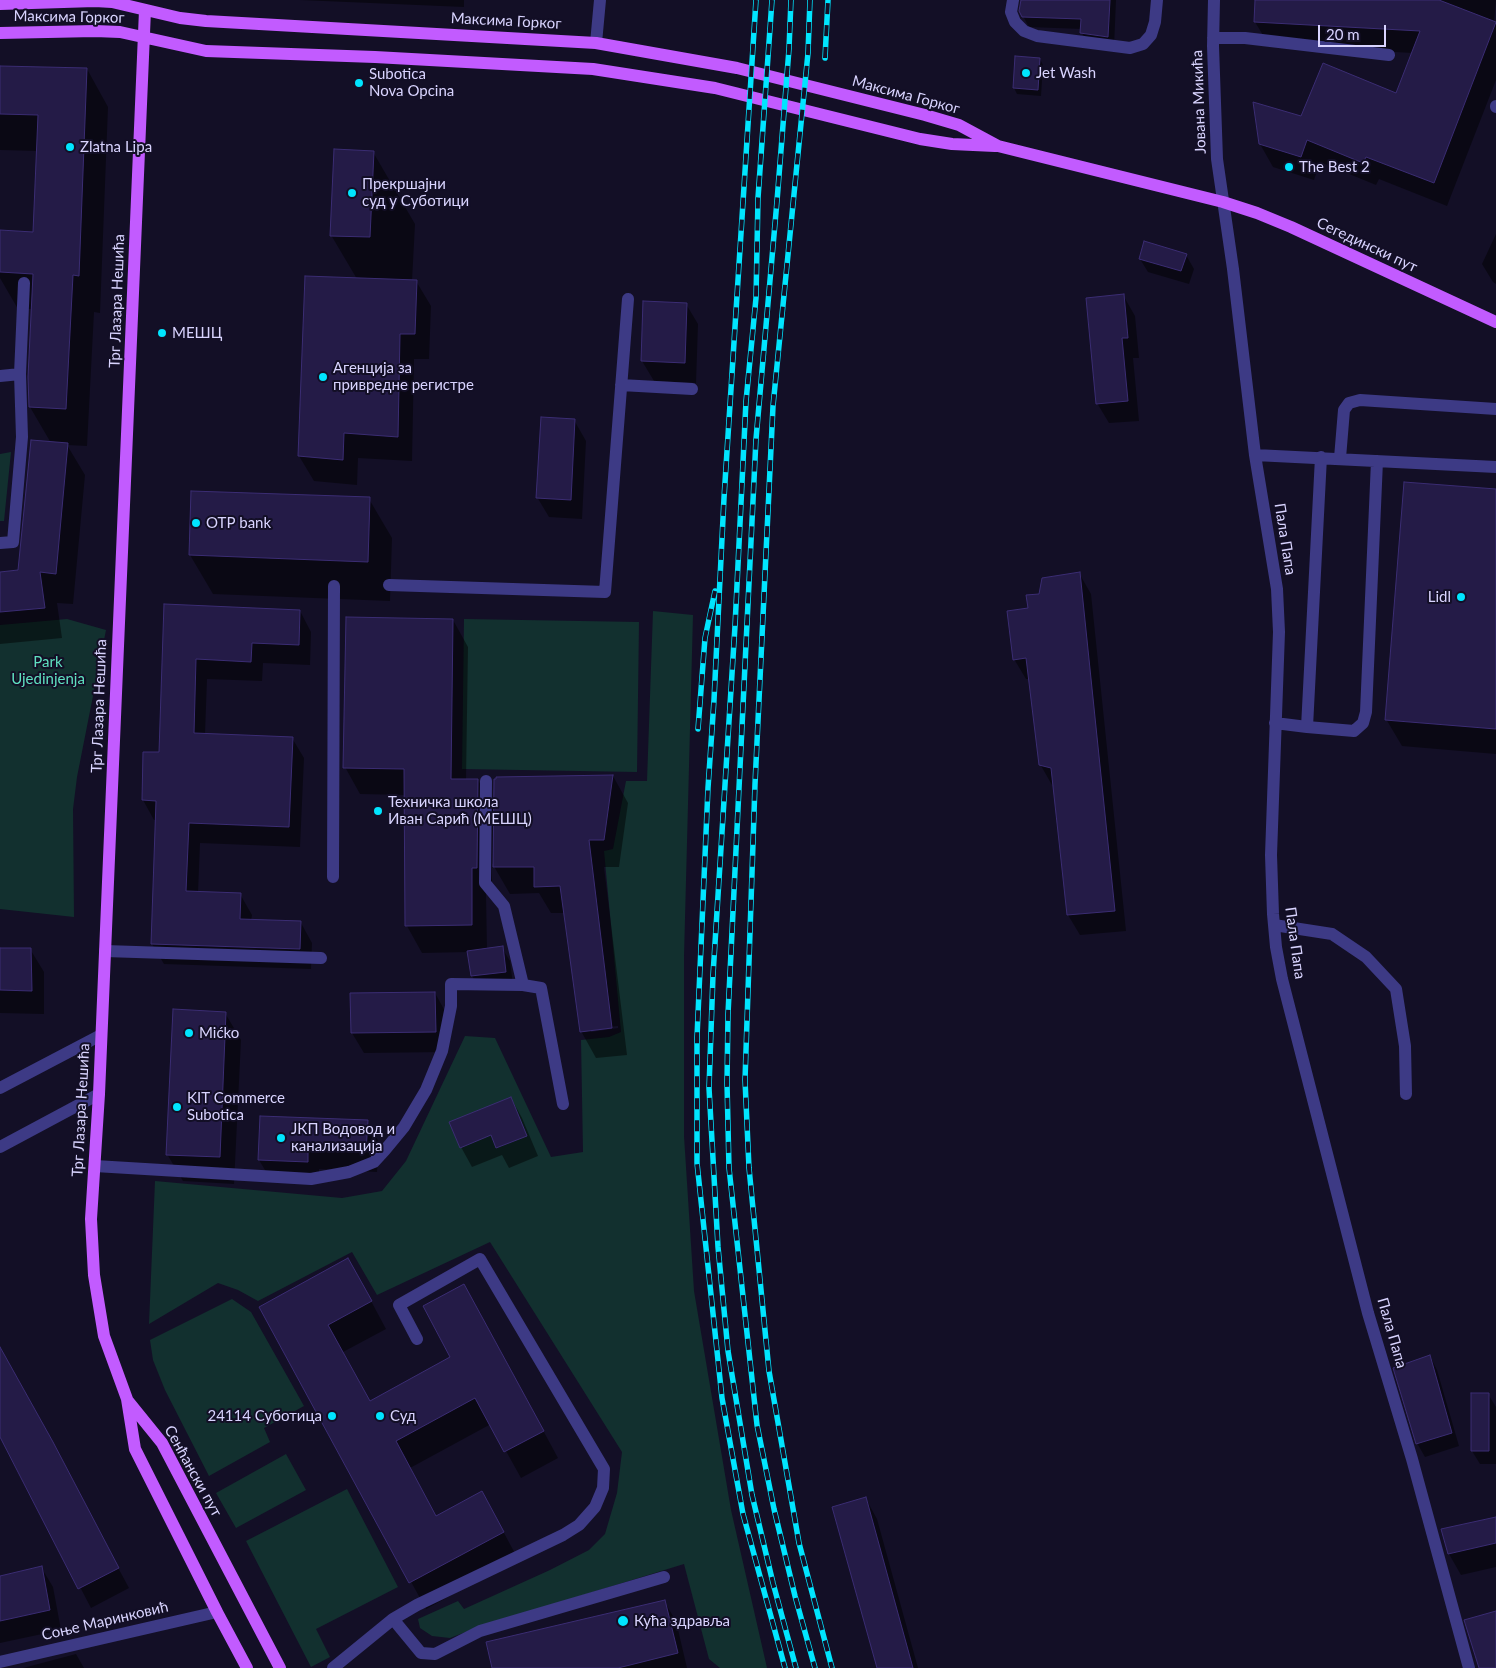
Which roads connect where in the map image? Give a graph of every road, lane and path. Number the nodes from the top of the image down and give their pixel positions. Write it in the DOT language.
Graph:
graph roads {
  1 [pos="600,0"];
  2 [pos="1013,0"];
  3 [pos="1157,0"];
  4 [pos="1214,0"];
  5 [pos="0,4"];
  6 [pos="146,5"];
  7 [pos="0,33"];
  8 [pos="144,36"];
  9 [pos="1213,38"];
  10 [pos="596,43"];
  11 [pos="1389,55"];
  12 [pos="998,146"];
  13 [pos="1223,202"];
  14 [pos="24,283"];
  15 [pos="628,299"];
  16 [pos="1496,322"];
  17 [pos="20,374"];
  18 [pos="0,376"];
  19 [pos="620,385"];
  20 [pos="692,389"];
  21 [pos="1496,409"];
  22 [pos="1255,455"];
  23 [pos="1321,457"];
  24 [pos="1340,458"];
  25 [pos="1377,461"];
  26 [pos="1496,467"];
  27 [pos="0,543"];
  28 [pos="389,585"];
  29 [pos="334,586"];
  30 [pos="1275,723"];
  31 [pos="1307,728"];
  32 [pos="486,781"];
  33 [pos="332,877"];
  34 [pos="1274,925"];
  35 [pos="105,951"];
  36 [pos="321,958"];
  37 [pos="523,984"];
  38 [pos="101,1035"];
  39 [pos="0,1088"];
  40 [pos="99,1094"];
  41 [pos="1406,1094"];
  42 [pos="563,1104"];
  43 [pos="0,1147"];
  44 [pos="95,1166"];
  45 [pos="417,1339"];
  46 [pos="127,1399"];
  47 [pos="664,1577"];
  48 [pos="217,1612"];
  49 [pos="393,1619"];
  50 [pos="0,1662"];
  51 [pos="248,1668"];
  52 [pos="280,1668"];
  53 [pos="333,1668"];
  54 [pos="1469,1668"];
  1 -- 10 [label="street"];
  2 -- 3 [label="street"];
  4 -- 9 [label="street, Јована Микића"];
  5 -- 6 [label="main road, Максима Горког"];
  6 -- 8 [label="main road, Трг Лазара Нешића"];
  6 -- 10 [label="main road, Максима Горког"];
  7 -- 8 [label="main road, Максима Горког"];
  8 -- 12 [label="main road, Максима Горког"];
  8 -- 35 [label="main road, Трг Лазара Нешића"];
  9 -- 11 [label="street"];
  9 -- 13 [label="street, Јована Микића"];
  10 -- 12 [label="main road, Максима Горког"];
  12 -- 13 [label="main road, Максима Горког"];
  13 -- 16 [label="main road, Сегедински пут"];
  13 -- 22 [label="street, Пала Папа"];
  14 -- 17 [label="street"];
  15 -- 19 [label="street"];
  17 -- 18 [label="street"];
  17 -- 27 [label="street"];
  19 -- 20 [label="street"];
  19 -- 28 [label="street"];
  21 -- 24 [label="street"];
  22 -- 23 [label="street"];
  22 -- 30 [label="street, Пала Папа"];
  23 -- 24 [label="street"];
  23 -- 31 [label="street"];
  24 -- 25 [label="street"];
  25 -- 26 [label="street"];
  25 -- 31 [label="street"];
  29 -- 33 [label="street"];
  30 -- 31 [label="street"];
  30 -- 34 [label="street, Пала Папа"];
  32 -- 37 [label="street"];
  34 -- 41 [label="street"];
  34 -- 54 [label="street, Пала Папа"];
  35 -- 36 [label="street"];
  35 -- 38 [label="main road, Трг Лазара Нешића"];
  37 -- 42 [label="street"];
  37 -- 44 [label="street"];
  38 -- 39 [label="street"];
  38 -- 40 [label="main road, Трг Лазара Нешића"];
  40 -- 43 [label="street"];
  40 -- 44 [label="main road, Трг Лазара Нешића"];
  44 -- 46 [label="main road, Трг Лазара Нешића"];
  45 -- 49 [label="street"];
  46 -- 48 [label="main road"];
  46 -- 52 [label="main road, Сенћански пут"];
  47 -- 49 [label="street"];
  48 -- 50 [label="street, Соње Маринковић"];
  48 -- 51 [label="main road"];
  49 -- 53 [label="street"];
}
